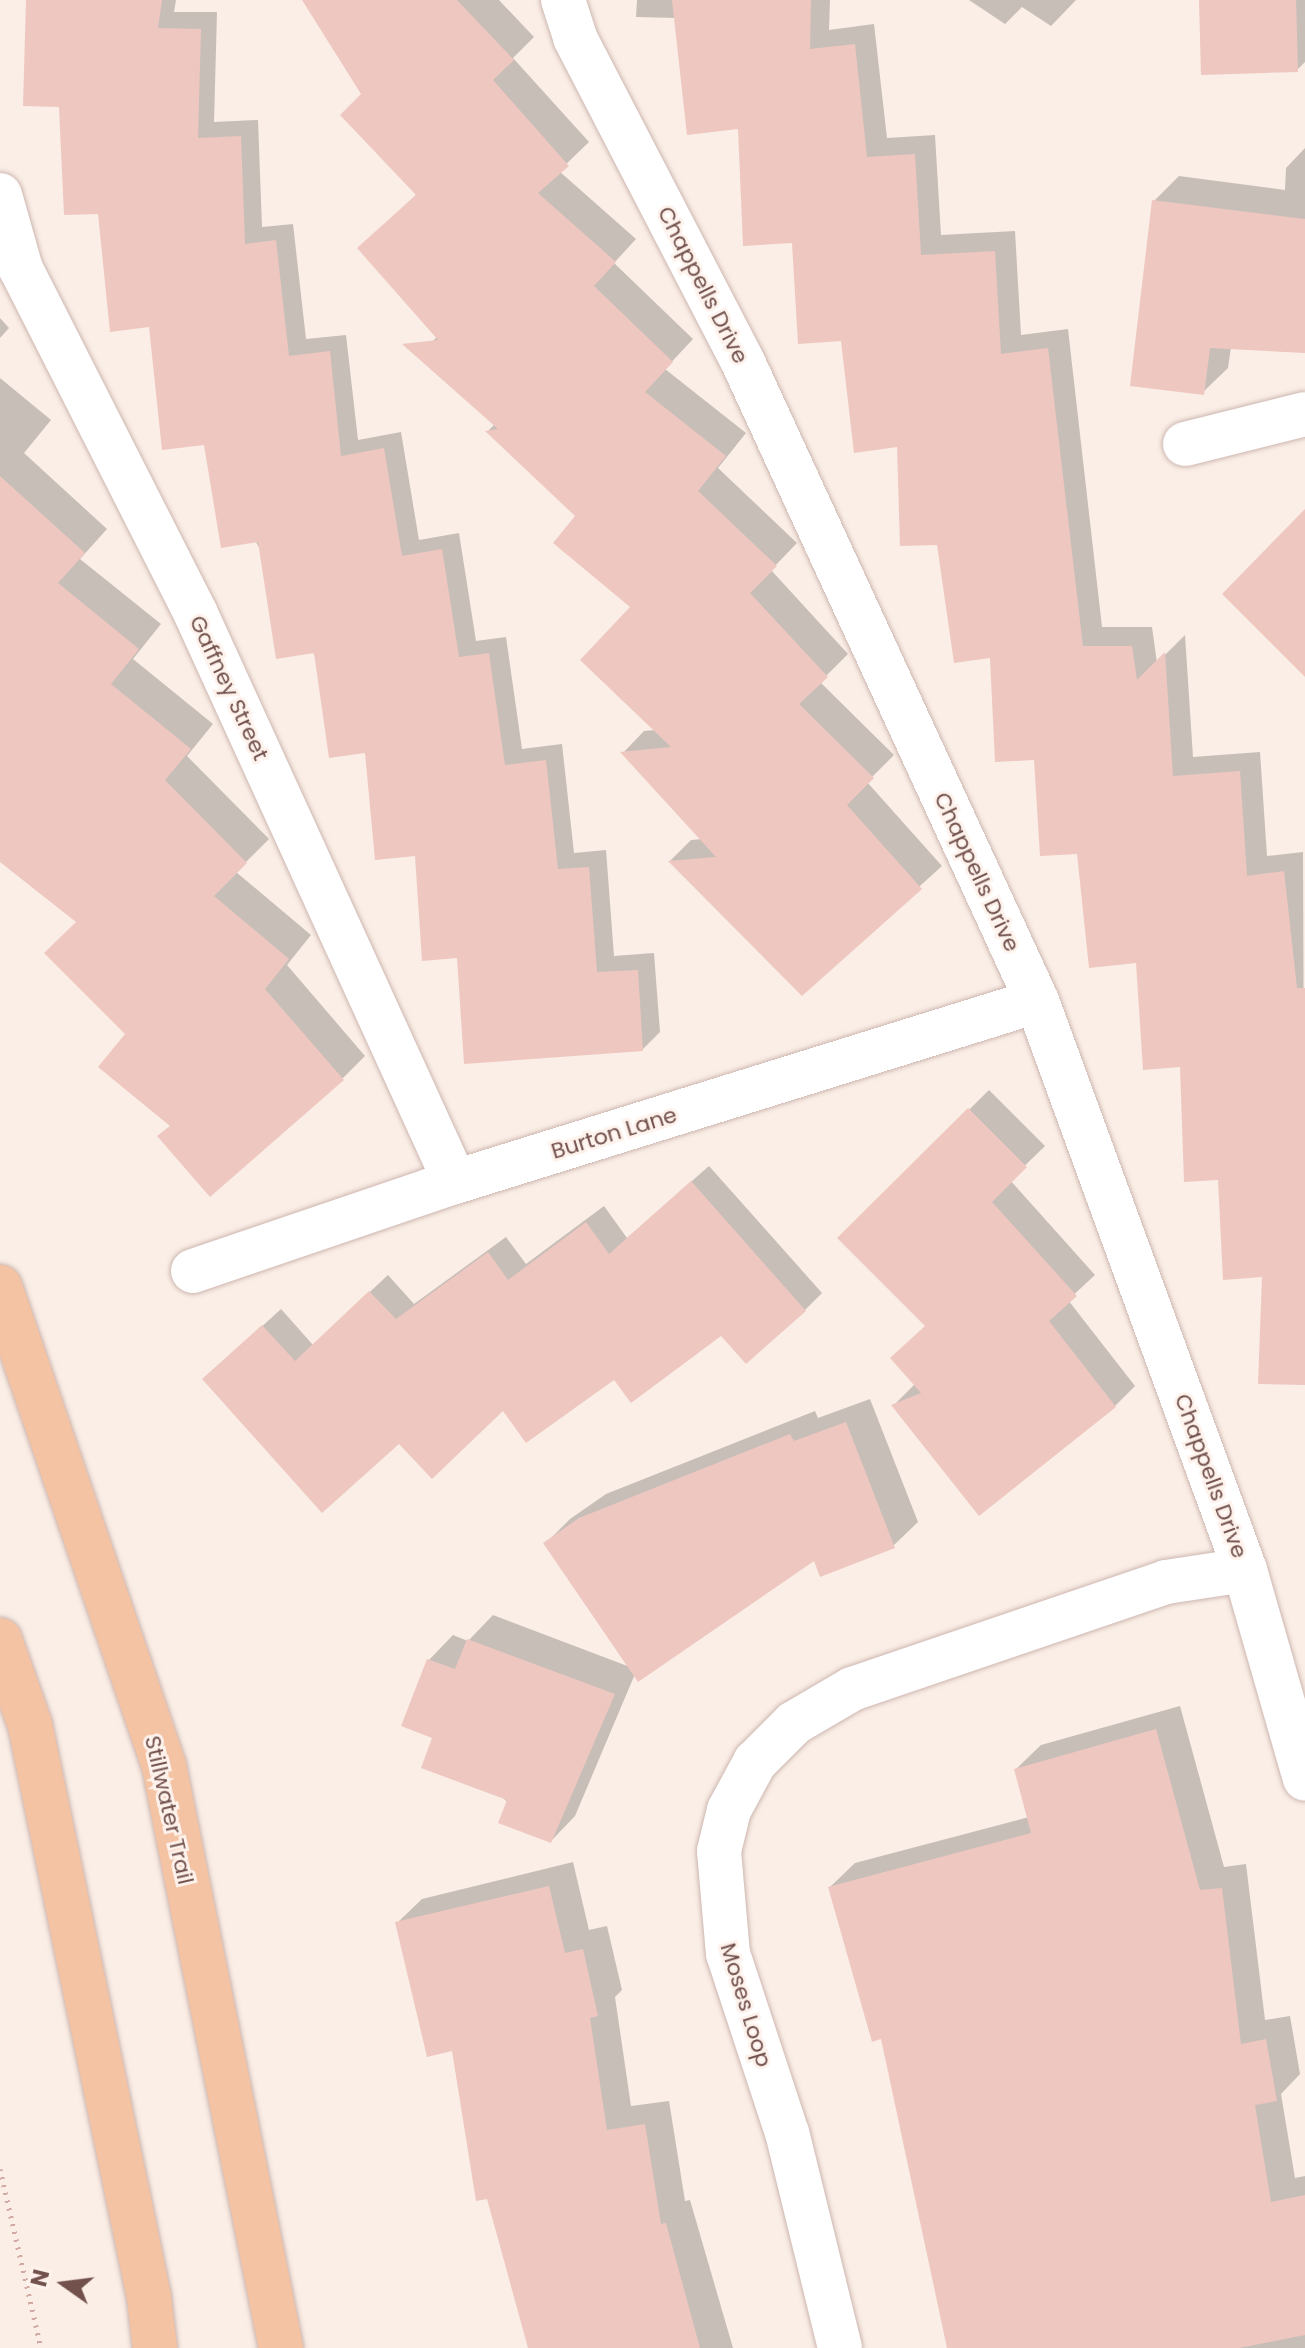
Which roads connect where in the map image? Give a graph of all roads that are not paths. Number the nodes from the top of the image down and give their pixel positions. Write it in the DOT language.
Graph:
graph roads {
  1 [pos="563,0"];
  2 [pos="0,195"];
  3 [pos="1305,414"];
  4 [pos="1185,444"];
  5 [pos="1037,1001"];
  6 [pos="455,1182"];
  7 [pos="193,1271"];
  8 [pos="0,1287"];
  9 [pos="1245,1570"];
  10 [pos="0,1640"];
  11 [pos="1305,1779"];
  12 [pos="155,2348"];
  13 [pos="281,2348"];
  14 [pos="840,2348"];
  1 -- 5 [label="street, Chappells Drive"];
  2 -- 6 [label="street, Gaffney Street"];
  3 -- 4 [label="street"];
  5 -- 6 [label="street, Burton Lane"];
  5 -- 9 [label="street, Chappells Drive"];
  6 -- 7 [label="street, Burton Lane"];
  8 -- 13 [label="main road, Stillwater Trail"];
  9 -- 11 [label="street, Chappells Drive"];
  9 -- 14 [label="street, Moses Loop"];
  10 -- 12 [label="main road"];
}
